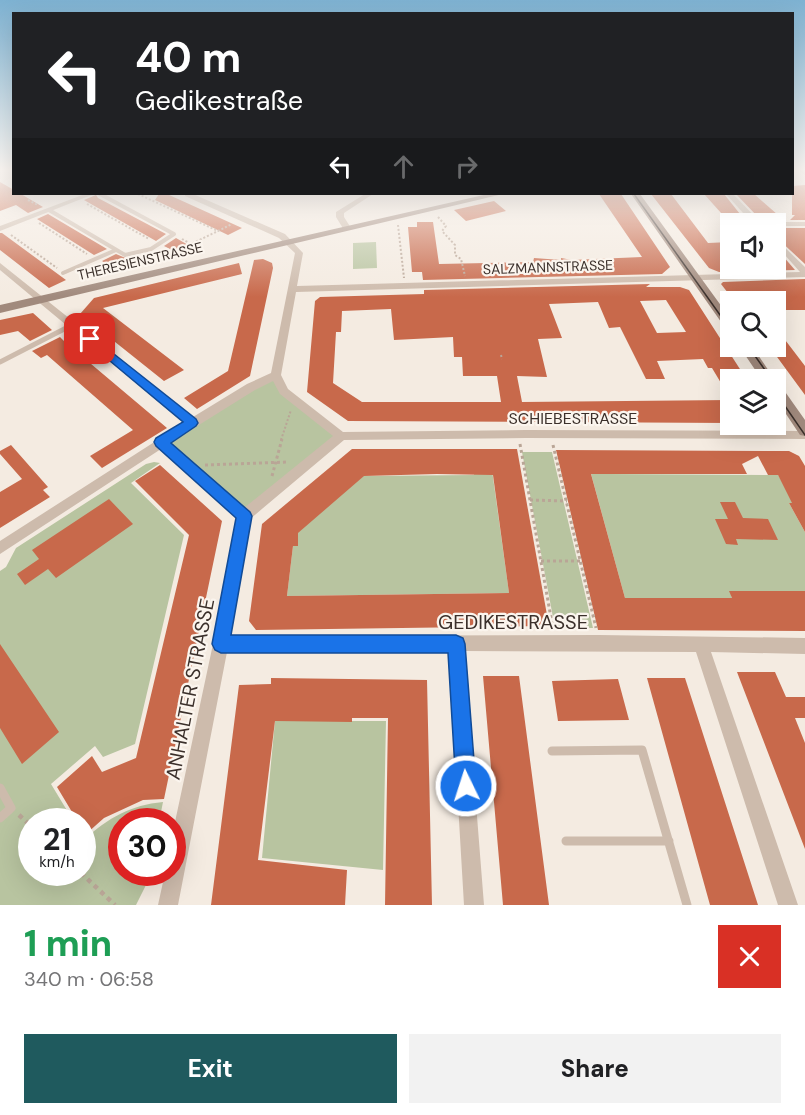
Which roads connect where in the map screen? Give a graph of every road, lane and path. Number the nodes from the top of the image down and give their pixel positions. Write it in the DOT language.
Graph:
graph roads {
  1 [pos="28,212"];
  2 [pos="43,212"];
  3 [pos="53,212"];
  4 [pos="103,212"];
  5 [pos="134,212"];
  6 [pos="177,212"];
  7 [pos="229,212"];
  8 [pos="340,212"];
  9 [pos="415,212"];
  10 [pos="433,212"];
  11 [pos="649,212"];
  12 [pos="397,216"];
  13 [pos="30,217"];
  14 [pos="242,218"];
  15 [pos="786,224"];
  16 [pos="805,224"];
  17 [pos="1,226"];
  18 [pos="347,228"];
  19 [pos="218,231"];
  20 [pos="174,234"];
  21 [pos="290,241"];
  22 [pos="159,244"];
  23 [pos="116,250"];
  24 [pos="786,253"];
  25 [pos="95,259"];
  26 [pos="0,266"];
  27 [pos="63,273"];
  28 [pos="805,273"];
  29 [pos="696,277"];
  30 [pos="467,284"];
  31 [pos="405,285"];
  32 [pos="292,289"];
  33 [pos="42,300"];
  34 [pos="0,309"];
  35 [pos="720,312"];
  36 [pos="72,325"];
  37 [pos="501,355"];
  38 [pos="501,359"];
  39 [pos="0,362"];
  40 [pos="276,375"];
  41 [pos="295,399"];
  42 [pos="786,404"];
  43 [pos="192,423"];
  44 [pos="805,433"];
  45 [pos="518,434"];
  46 [pos="551,434"];
  47 [pos="341,436"];
  48 [pos="161,442"];
  49 [pos="313,461"];
  50 [pos="274,463"];
  51 [pos="188,466"];
  52 [pos="270,495"];
  53 [pos="530,500"];
  54 [pos="567,501"];
  55 [pos="244,516"];
  56 [pos="0,548"];
  57 [pos="541,561"];
  58 [pos="580,561"];
  59 [pos="555,643"];
  60 [pos="599,643"];
  61 [pos="221,644"];
  62 [pos="456,644"];
  63 [pos="701,645"];
  64 [pos="805,645"];
  65 [pos="552,751"];
  66 [pos="0,788"];
  67 [pos="11,808"];
  68 [pos="18,814"];
  69 [pos="0,818"];
  70 [pos="566,841"];
  71 [pos="669,841"];
  72 [pos="95,886"];
  73 [pos="115,905"];
  74 [pos="168,905"];
  75 [pos="474,905"];
  76 [pos="687,905"];
  77 [pos="788,905"];
  1 -- 17 [label="street"];
  2 -- 13 [label="street"];
  3 -- 23 [label="lane"];
  4 -- 22 [label="path"];
  5 -- 20 [label="lane"];
  6 -- 19 [label="path"];
  7 -- 14 [label="street"];
  8 -- 18 [label="street"];
  9 -- 12 [label="main road, THERESIENSTRASSE"];
  10 -- 30 [label="path"];
  11 -- 29 [label="main road"];
  12 -- 18 [label="main road, THERESIENSTRASSE"];
  12 -- 31 [label="path"];
  13 -- 17 [label="street"];
  13 -- 25 [label="path"];
  14 -- 19 [label="path"];
  14 -- 21 [label="street"];
  15 -- 16 [label="street"];
  17 -- 27 [label="path"];
  18 -- 21 [label="main road, THERESIENSTRASSE"];
  19 -- 20 [label="path"];
  20 -- 22 [label="lane"];
  21 -- 32 [label="street"];
  21 -- 33 [label="main road, THERESIENSTRASSE"];
  22 -- 23 [label="lane"];
  23 -- 25 [label="lane"];
  24 -- 28 [label="street"];
  25 -- 27 [label="lane"];
  26 -- 33 [label="street"];
  28 -- 29 [label="street, SALZMANNSTRASSE"];
  29 -- 30 [label="street, SALZMANNSTRASSE"];
  29 -- 35 [label="main road"];
  30 -- 31 [label="street, SALZMANNSTRASSE"];
  31 -- 32 [label="street, SALZMANNSTRASSE"];
  32 -- 40 [label="street"];
  33 -- 34 [label="main road, THERESIENSTRASSE"];
  33 -- 36 [label="street"];
  36 -- 39 [label="lane"];
  36 -- 43 [label="street"];
  37 -- 38 [label="path"];
  40 -- 41 [label="street"];
  40 -- 43 [label="street"];
  41 -- 47 [label="street"];
  41 -- 50 [label="path"];
  42 -- 44 [label="main road"];
  43 -- 48 [label="street"];
  44 -- 46 [label="street, SCHIEBESTRASSE"];
  45 -- 46 [label="street, SCHIEBESTRASSE"];
  45 -- 47 [label="street, SCHIEBESTRASSE"];
  45 -- 53 [label="path"];
  46 -- 54 [label="path"];
  47 -- 49 [label="street"];
  48 -- 51 [label="street"];
  48 -- 56 [label="street"];
  49 -- 50 [label="path"];
  49 -- 52 [label="street"];
  50 -- 51 [label="path"];
  50 -- 52 [label="path"];
  51 -- 55 [label="street"];
  52 -- 55 [label="street"];
  53 -- 54 [label="path"];
  53 -- 57 [label="path"];
  54 -- 58 [label="path"];
  55 -- 61 [label="street, ANHALTER STRASSE"];
  57 -- 58 [label="path"];
  57 -- 59 [label="path"];
  58 -- 60 [label="path"];
  59 -- 60 [label="street, GEDIKESTRASSE"];
  59 -- 62 [label="street, GEDIKESTRASSE"];
  60 -- 63 [label="street, GEDIKESTRASSE"];
  61 -- 62 [label="street, GEDIKESTRASSE"];
  61 -- 74 [label="street, ANHALTER STRASSE"];
  62 -- 75 [label="street"];
  63 -- 64 [label="street, GEDIKESTRASSE"];
  63 -- 77 [label="street"];
  65 -- 71 [label="lane"];
  66 -- 67 [label="lane"];
  67 -- 68 [label="path"];
  67 -- 69 [label="lane"];
  70 -- 71 [label="lane"];
  71 -- 76 [label="lane"];
  72 -- 73 [label="path"];
}
